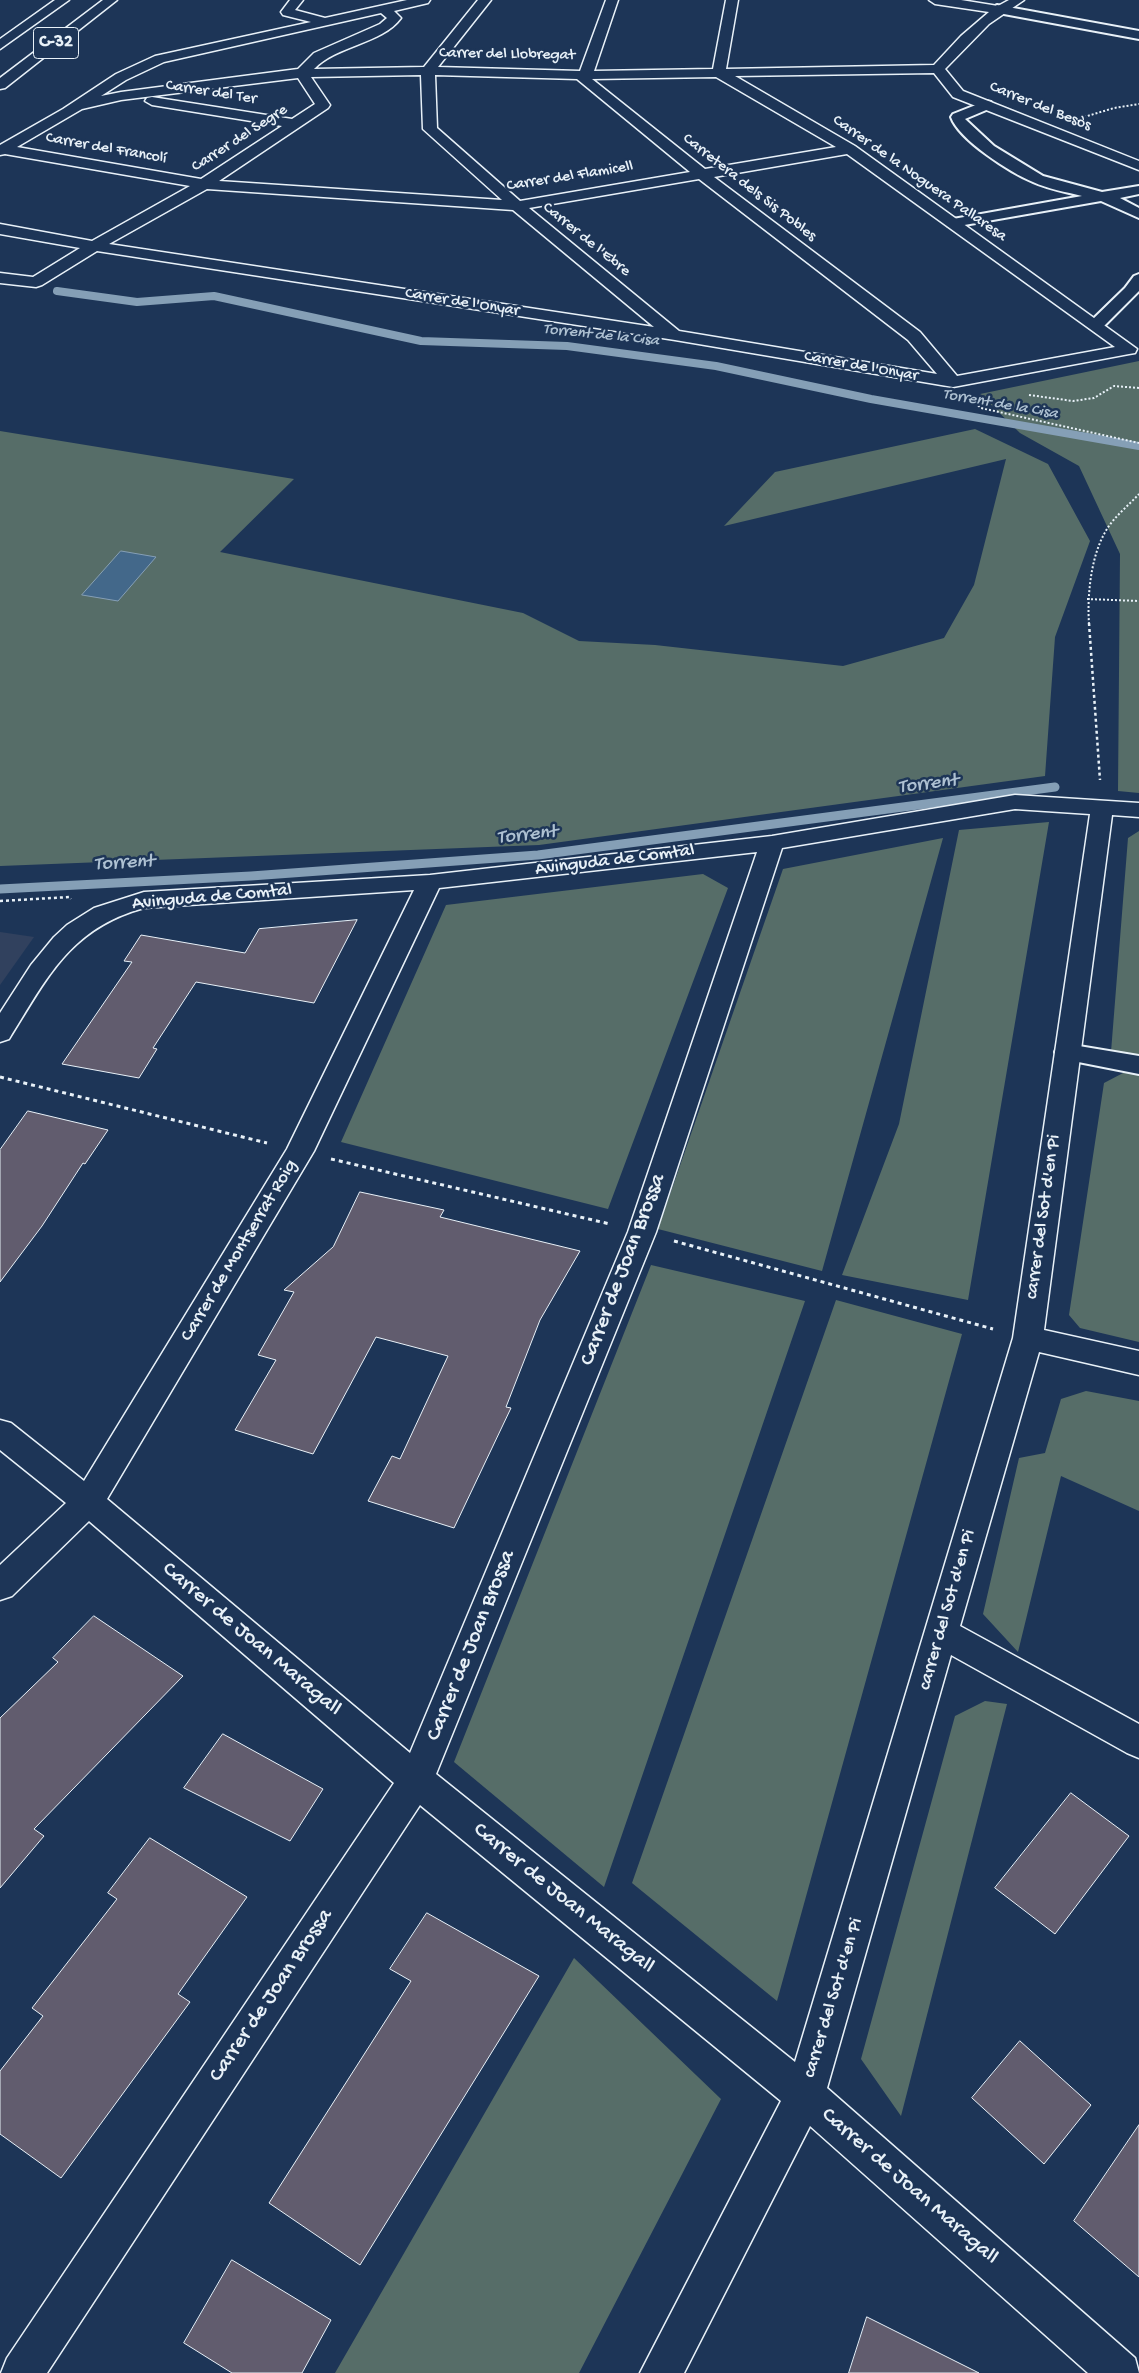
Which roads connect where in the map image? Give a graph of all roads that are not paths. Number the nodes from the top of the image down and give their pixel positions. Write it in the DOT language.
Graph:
graph roads {
  1 [pos="63,0"];
  2 [pos="112,0"];
  3 [pos="297,0"];
  4 [pos="424,0"];
  5 [pos="486,0"];
  6 [pos="612,0"];
  7 [pos="732,0"];
  8 [pos="935,0"];
  9 [pos="1018,0"];
  10 [pos="998,9"];
  11 [pos="385,10"];
  12 [pos="337,20"];
  13 [pos="1139,35"];
  14 [pos="0,45"];
  15 [pos="938,69"];
  16 [pos="428,71"];
  17 [pos="302,73"];
  18 [pos="719,73"];
  19 [pos="586,75"];
  20 [pos="0,85"];
  21 [pos="121,96"];
  22 [pos="986,105"];
  23 [pos="77,106"];
  24 [pos="296,124"];
  25 [pos="850,149"];
  26 [pos="1,150"];
  27 [pos="1139,166"];
  28 [pos="700,173"];
  29 [pos="204,184"];
  30 [pos="1139,190"];
  31 [pos="1101,196"];
  32 [pos="517,206"];
  33 [pos="1139,214"];
  34 [pos="953,223"];
  35 [pos="0,229"];
  36 [pos="94,246"];
  37 [pos="0,278"];
  38 [pos="1139,279"];
  39 [pos="1096,325"];
  40 [pos="675,335"];
  41 [pos="1130,349"];
  42 [pos="953,382"];
  43 [pos="1102,807"];
  44 [pos="1139,810"];
  45 [pos="772,843"];
  46 [pos="430,882"];
  47 [pos="0,1033"];
  48 [pos="1067,1052"];
  49 [pos="1139,1065"];
  50 [pos="1028,1338"];
  51 [pos="1139,1363"];
  52 [pos="0,1432"];
  53 [pos="88,1502"];
  54 [pos="0,1586"];
  55 [pos="942,1633"];
  56 [pos="1139,1742"];
  57 [pos="416,1780"];
  58 [pos="805,2095"];
  59 [pos="22,2373"];
  60 [pos="661,2373"];
  61 [pos="1120,2373"];
  1 -- 14 [label="main road, C-32"];
  2 -- 20 [label="main road, C-32"];
  3 -- 12 [label="main road"];
  4 -- 11 [label="main road"];
  5 -- 16 [label="main road"];
  6 -- 19 [label="main road"];
  7 -- 18 [label="main road"];
  8 -- 10 [label="main road"];
  9 -- 10 [label="main road"];
  10 -- 13 [label="street"];
  10 -- 15 [label="main road"];
  11 -- 12 [label="main road"];
  11 -- 17 [label="main road"];
  12 -- 23 [label="main road"];
  15 -- 18 [label="main road, Carrer del Llobregat"];
  15 -- 22 [label="main road, Carrer del Besòs"];
  16 -- 17 [label="main road, Carrer del Llobregat"];
  16 -- 19 [label="main road, Carrer del Llobregat"];
  16 -- 32 [label="main road, Carrer de l'Ebre"];
  17 -- 21 [label="main road, Carrer del Llobregat"];
  17 -- 24 [label="main road, Carrer del Segre"];
  18 -- 19 [label="main road, Carrer del Llobregat"];
  18 -- 25 [label="main road, Carrer de la Noguera Pallaresa"];
  19 -- 28 [label="main road, Carretera dels Sis Pobles"];
  21 -- 23 [label="main road, Carrer del Llobregat"];
  21 -- 24 [label="main road, Carrer del Ter"];
  22 -- 27 [label="main road, Carrer del Besòs"];
  22 -- 31 [label="street"];
  23 -- 26 [label="main road"];
  24 -- 29 [label="main road, Carrer del Segre"];
  25 -- 28 [label="main road, Carrer del Flamicell"];
  25 -- 34 [label="main road, Carrer de la Noguera Pallaresa"];
  26 -- 29 [label="main road, Carrer del Francolí"];
  28 -- 32 [label="main road, Carrer del Flamicell"];
  28 -- 42 [label="main road, Carretera dels Sis Pobles"];
  29 -- 32 [label="main road, Carrer del Flamicell"];
  29 -- 36 [label="main road, Carrer del Segre"];
  30 -- 31 [label="street"];
  31 -- 33 [label="street"];
  31 -- 34 [label="street"];
  32 -- 40 [label="main road, Carrer de l'Ebre"];
  34 -- 39 [label="main road, Carrer de la Noguera Pallaresa"];
  35 -- 36 [label="main road, Carrer de l'Onyar"];
  36 -- 37 [label="main road, Carrer del Segre"];
  36 -- 40 [label="main road, Carrer de l'Onyar"];
  38 -- 39 [label="street"];
  39 -- 41 [label="main road, Carrer de la Noguera Pallaresa"];
  40 -- 42 [label="main road, Carrer de l'Onyar"];
  41 -- 42 [label="main road, Carrer de l'Onyar"];
  43 -- 44 [label="main road, Avinguda de Comtal"];
  43 -- 45 [label="main road, Avinguda de Comtal"];
  43 -- 48 [label="main road, carrer del Sot d'en Pi"];
  45 -- 46 [label="main road, Avinguda de Comtal"];
  45 -- 57 [label="main road, Carrer de Joan Brossa"];
  46 -- 47 [label="main road, Avinguda de Comtal"];
  46 -- 53 [label="main road, Carrer de Montserrat Roig"];
  48 -- 49 [label="street"];
  48 -- 50 [label="main road, carrer del Sot d'en Pi"];
  50 -- 51 [label="main road"];
  50 -- 55 [label="main road, carrer del Sot d'en Pi"];
  52 -- 53 [label="main road, Carrer de Joan Maragall"];
  53 -- 54 [label="main road, Carrer de Montserrat Roig"];
  53 -- 57 [label="main road, Carrer de Joan Maragall"];
  55 -- 56 [label="main road"];
  55 -- 58 [label="main road, carrer del Sot d'en Pi"];
  57 -- 58 [label="main road, Carrer de Joan Maragall"];
  57 -- 59 [label="main road, Carrer de Joan Brossa"];
  58 -- 60 [label="main road, carrer del Sot d'en Pi"];
  58 -- 61 [label="main road, Carrer de Joan Maragall"];
}
